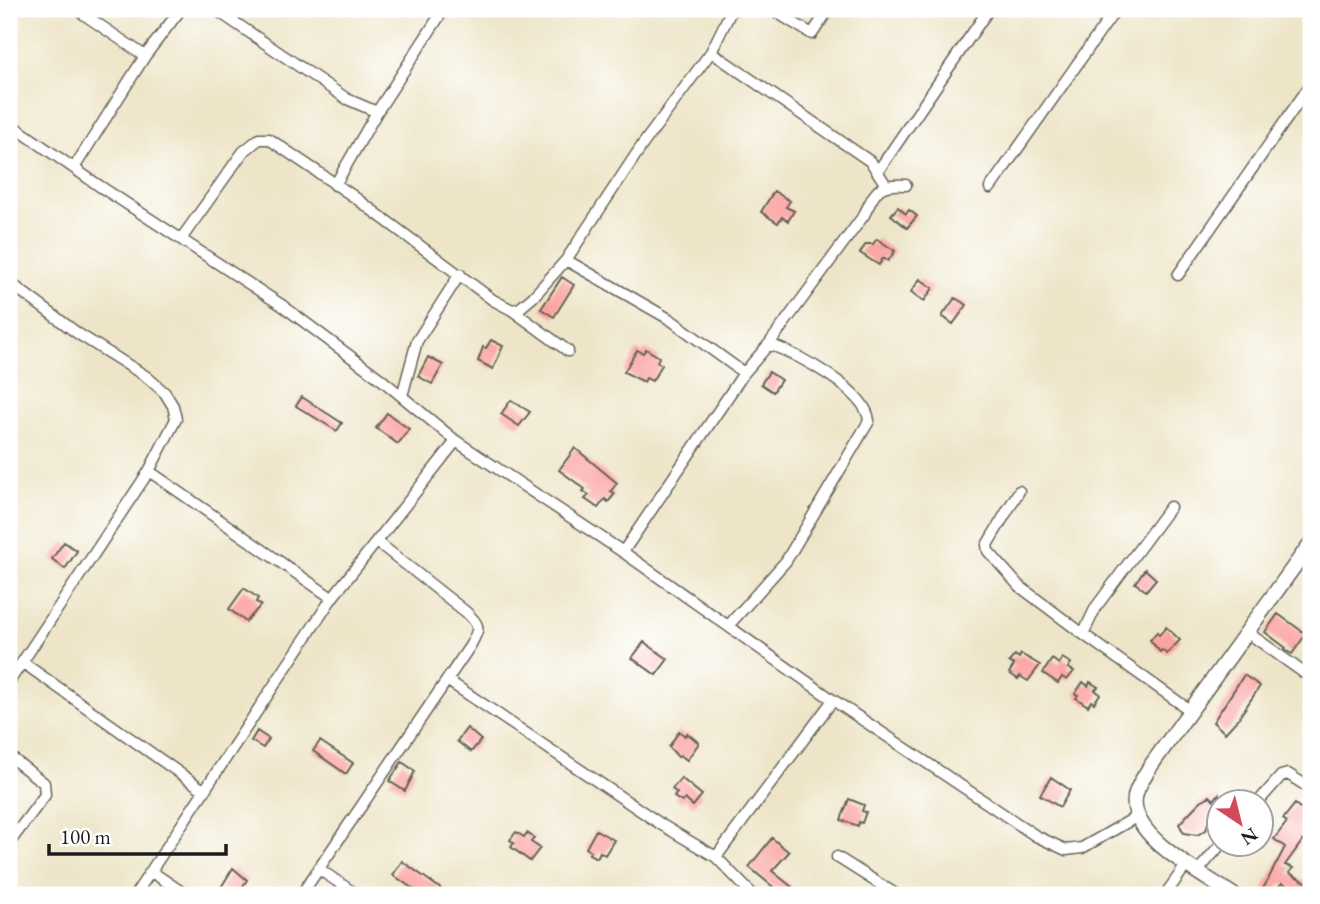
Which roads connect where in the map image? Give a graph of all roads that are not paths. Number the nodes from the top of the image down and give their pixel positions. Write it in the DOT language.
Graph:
graph roads {
  1 [pos="76,9"];
  2 [pos="181,9"];
  3 [pos="215,9"];
  4 [pos="444,9"];
  5 [pos="732,9"];
  6 [pos="771,9"];
  7 [pos="829,9"];
  8 [pos="989,9"];
  9 [pos="1116,9"];
  10 [pos="711,51"];
  11 [pos="145,56"];
  12 [pos="1311,84"];
  13 [pos="377,112"];
  14 [pos="9,123"];
  15 [pos="74,168"];
  16 [pos="878,172"];
  17 [pos="335,184"];
  18 [pos="886,185"];
  19 [pos="906,186"];
  20 [pos="989,188"];
  21 [pos="181,239"];
  22 [pos="566,260"];
  23 [pos="460,274"];
  24 [pos="1178,275"];
  25 [pos="9,282"];
  26 [pos="512,310"];
  27 [pos="769,344"];
  28 [pos="568,351"];
  29 [pos="744,373"];
  30 [pos="402,396"];
  31 [pos="456,441"];
  32 [pos="149,471"];
  33 [pos="1019,491"];
  34 [pos="1170,507"];
  35 [pos="376,541"];
  36 [pos="1311,543"];
  37 [pos="623,552"];
  38 [pos="332,598"];
  39 [pos="728,626"];
  40 [pos="1247,632"];
  41 [pos="1083,634"];
  42 [pos="22,662"];
  43 [pos="1311,678"];
  44 [pos="447,680"];
  45 [pos="9,682"];
  46 [pos="833,700"];
  47 [pos="1191,711"];
  48 [pos="9,756"];
  49 [pos="1271,788"];
  50 [pos="1311,789"];
  51 [pos="205,791"];
  52 [pos="1138,816"];
  53 [pos="9,843"];
  54 [pos="716,857"];
  55 [pos="837,857"];
  56 [pos="1204,858"];
  57 [pos="1192,867"];
  58 [pos="319,869"];
  59 [pos="152,872"];
  60 [pos="135,895"];
  61 [pos="187,895"];
  62 [pos="301,895"];
  63 [pos="357,895"];
  64 [pos="752,895"];
  65 [pos="897,895"];
  66 [pos="1165,895"];
  67 [pos="1233,895"];
  1 -- 11 [label="street"];
  2 -- 11 [label="street"];
  3 -- 13 [label="street"];
  4 -- 13 [label="street"];
  5 -- 10 [label="street"];
  6 -- 7 [label="street"];
  8 -- 16 [label="street"];
  9 -- 20 [label="street"];
  10 -- 16 [label="street"];
  10 -- 22 [label="street"];
  11 -- 15 [label="street"];
  12 -- 24 [label="street"];
  13 -- 17 [label="street"];
  14 -- 15 [label="street"];
  15 -- 21 [label="street"];
  16 -- 18 [label="street"];
  17 -- 21 [label="street"];
  17 -- 23 [label="street"];
  18 -- 19 [label="street"];
  18 -- 27 [label="street"];
  21 -- 30 [label="street"];
  22 -- 26 [label="street"];
  22 -- 29 [label="street"];
  23 -- 26 [label="street"];
  23 -- 30 [label="street"];
  25 -- 32 [label="street"];
  26 -- 28 [label="street"];
  27 -- 29 [label="street"];
  27 -- 39 [label="street"];
  29 -- 37 [label="street"];
  30 -- 31 [label="street"];
  31 -- 35 [label="street"];
  31 -- 37 [label="street"];
  32 -- 38 [label="street"];
  32 -- 42 [label="street"];
  33 -- 41 [label="street"];
  34 -- 41 [label="street"];
  35 -- 38 [label="street"];
  35 -- 44 [label="street"];
  36 -- 40 [label="street"];
  37 -- 39 [label="street"];
  38 -- 51 [label="street"];
  39 -- 46 [label="street"];
  40 -- 43 [label="street"];
  40 -- 47 [label="street"];
  41 -- 47 [label="street"];
  42 -- 45 [label="street"];
  42 -- 51 [label="street"];
  44 -- 54 [label="street"];
  44 -- 58 [label="street"];
  46 -- 52 [label="street"];
  46 -- 54 [label="street"];
  47 -- 52 [label="street"];
  48 -- 53 [label="street"];
  49 -- 50 [label="street"];
  51 -- 59 [label="street"];
  52 -- 57 [label="street"];
  54 -- 64 [label="street"];
  55 -- 65 [label="street"];
  56 -- 57 [label="street"];
  57 -- 66 [label="street"];
  57 -- 67 [label="street"];
  58 -- 62 [label="street"];
  58 -- 63 [label="street"];
  59 -- 60 [label="street"];
  59 -- 61 [label="street"];
}
